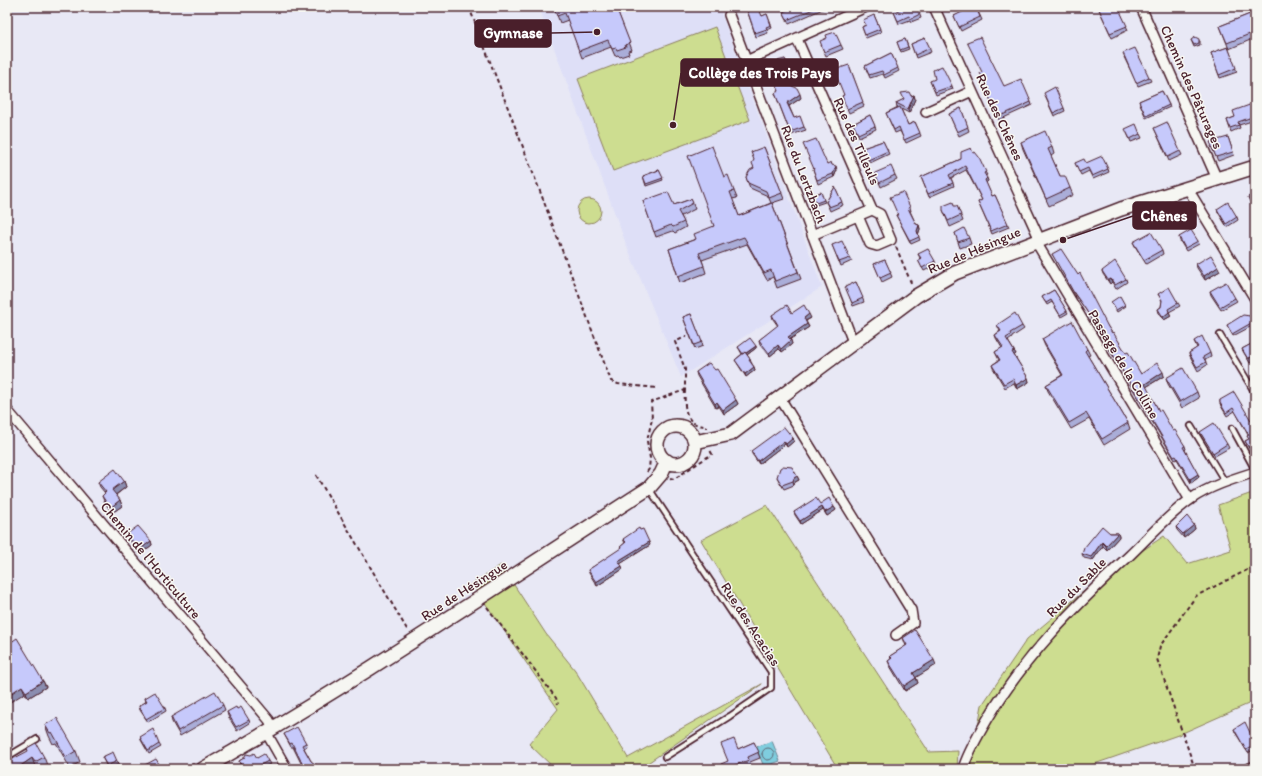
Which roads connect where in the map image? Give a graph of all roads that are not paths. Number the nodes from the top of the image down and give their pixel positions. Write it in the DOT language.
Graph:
graph roads {
  1 [pos="866,7"];
  2 [pos="934,7"];
  3 [pos="1141,7"];
  4 [pos="729,15"];
  5 [pos="797,39"];
  6 [pos="746,61"];
  7 [pos="972,91"];
  8 [pos="926,112"];
  9 [pos="1255,167"];
  10 [pos="1217,179"];
  11 [pos="1188,189"];
  12 [pos="872,210"];
  13 [pos="858,216"];
  14 [pos="812,235"];
  15 [pos="1038,241"];
  16 [pos="1255,299"];
  17 [pos="1220,335"];
  18 [pos="853,342"];
  19 [pos="1255,393"];
  20 [pos="780,398"];
  21 [pos="7,410"];
  22 [pos="1191,426"];
  23 [pos="1232,428"];
  24 [pos="701,440"];
  25 [pos="667,461"];
  26 [pos="1255,471"];
  27 [pos="1225,482"];
  28 [pos="649,488"];
  29 [pos="1190,500"];
  30 [pos="896,635"];
  31 [pos="270,730"];
  32 [pos="37,739"];
  33 [pos="7,757"];
  34 [pos="665,757"];
  35 [pos="1255,766"];
  36 [pos="203,769"];
  37 [pos="287,769"];
  38 [pos="963,769"];
  39 [pos="1247,769"];
  1 -- 5 [label="street"];
  2 -- 7 [label="street, Rue des Chênes"];
  3 -- 10 [label="street, Chemin des Pâturages"];
  4 -- 6 [label="street, Rue du Lertzbach"];
  5 -- 6 [label="street"];
  5 -- 12 [label="street, Rue des Tilleuls"];
  6 -- 14 [label="street, Rue du Lertzbach"];
  7 -- 8 [label="street"];
  7 -- 15 [label="street, Rue des Chênes"];
  9 -- 10 [label="main road, Rue de Hésingue"];
  10 -- 11 [label="main road, Rue de Hésingue"];
  11 -- 15 [label="main road, Rue de Hésingue"];
  11 -- 16 [label="street"];
  12 -- 13 [label="street"];
  12 -- 13 [label="street, Rue des Tilleuls"];
  13 -- 14 [label="street"];
  14 -- 18 [label="street, Rue du Lertzbach"];
  15 -- 18 [label="main road, Rue de Hésingue"];
  15 -- 29 [label="street, Passage de la Colline"];
  17 -- 19 [label="lane"];
  18 -- 20 [label="main road, Rue de Hésingue"];
  20 -- 24 [label="main road, Rue de Hésingue"];
  20 -- 30 [label="street"];
  21 -- 31 [label="street, Chemin de l'Horticulture"];
  22 -- 27 [label="lane"];
  23 -- 26 [label="lane"];
  24 -- 25 [label="main road"];
  24 -- 25 [label="main road"];
  25 -- 28 [label="main road, Rue de Hésingue"];
  26 -- 27 [label="street, Rue du Sable"];
  27 -- 29 [label="street, Rue du Sable"];
  28 -- 31 [label="main road, Rue de Hésingue"];
  28 -- 34 [label="lane, Rue des Acacias"];
  29 -- 38 [label="street, Rue du Sable"];
  31 -- 36 [label="main road, Rue de Hésingue"];
  31 -- 37 [label="street, Chemin de l'Horticulture"];
  32 -- 33 [label="lane"];
  35 -- 39 [label="street"];
}
